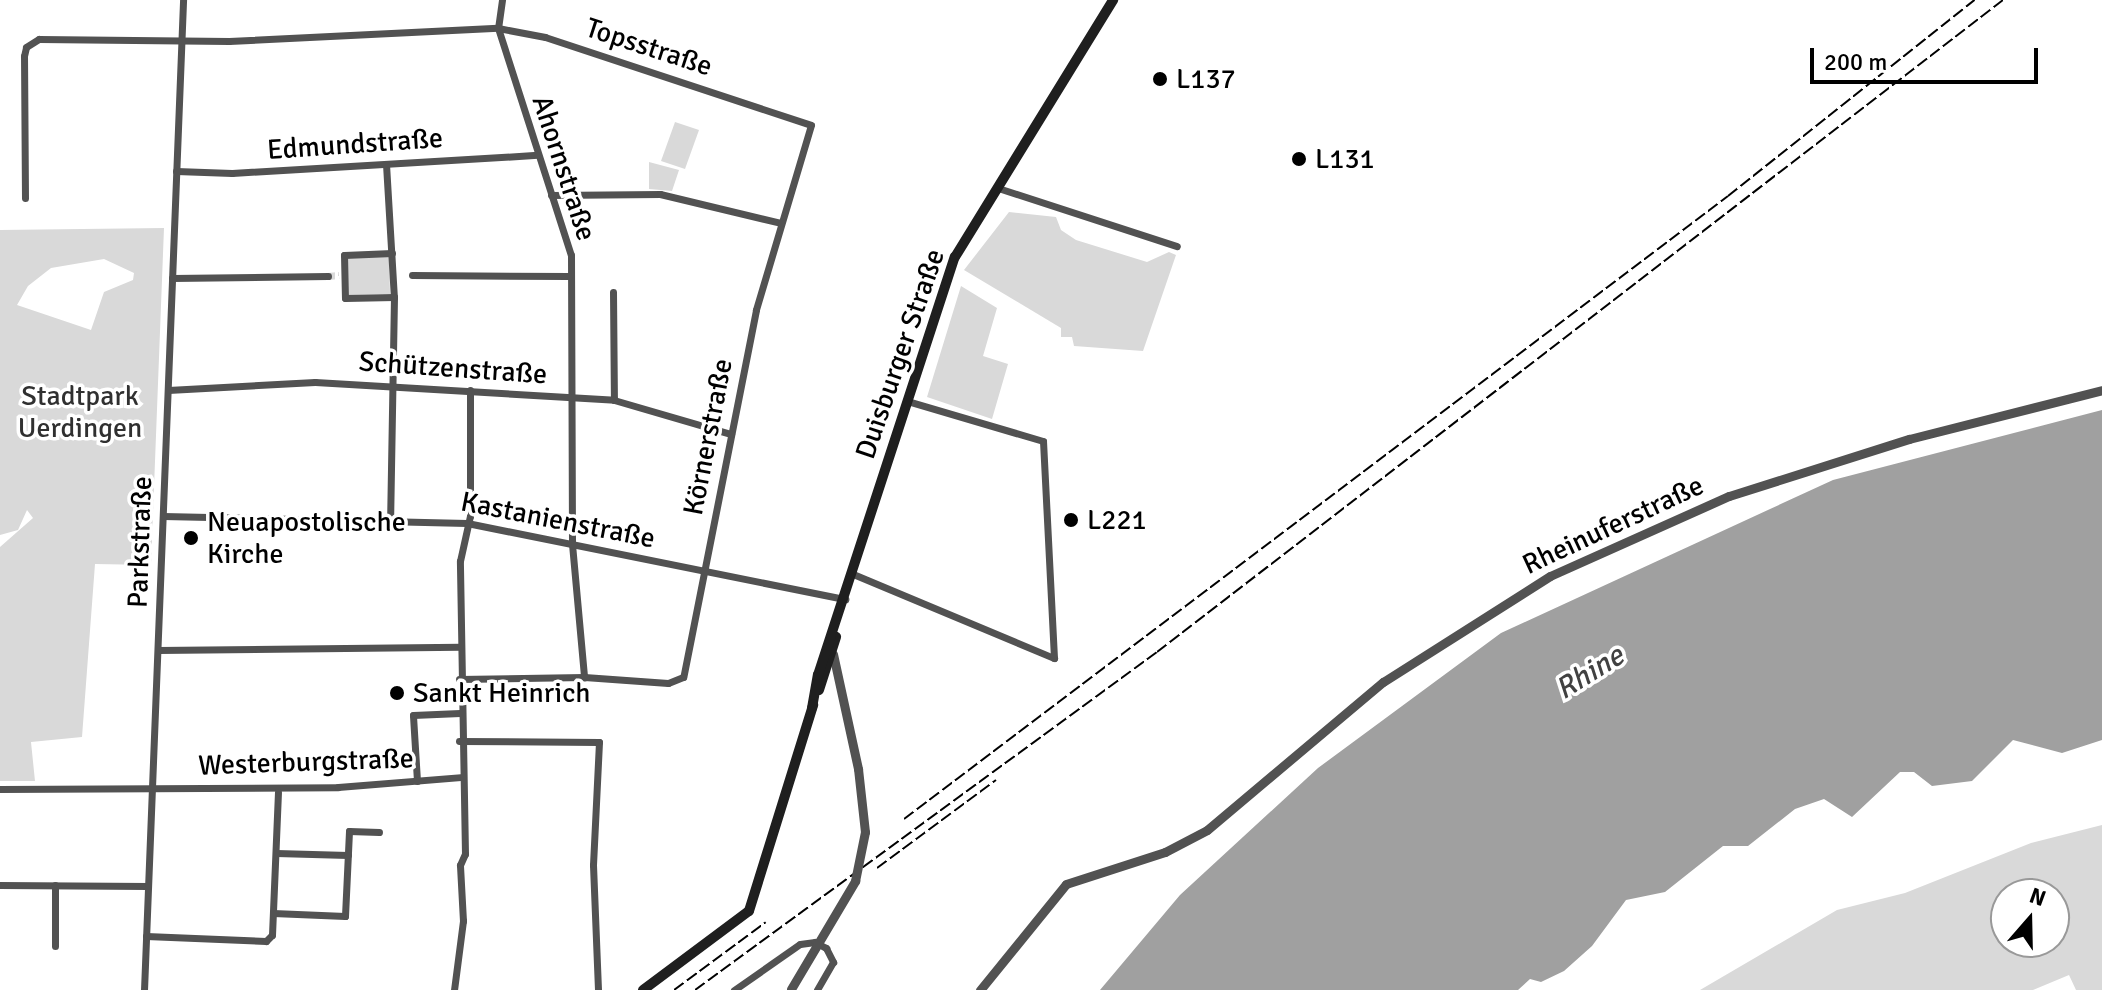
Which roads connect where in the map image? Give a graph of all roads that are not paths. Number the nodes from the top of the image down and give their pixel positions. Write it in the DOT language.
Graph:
graph roads {
  1 [pos="183,0"];
  2 [pos="502,0"];
  3 [pos="1113,0"];
  4 [pos="498,28"];
  5 [pos="182,38"];
  6 [pos="811,125"];
  7 [pos="537,155"];
  8 [pos="386,164"];
  9 [pos="176,171"];
  10 [pos="998,188"];
  11 [pos="551,195"];
  12 [pos="25,198"];
  13 [pos="781,223"];
  14 [pos="1177,246"];
  15 [pos="392,253"];
  16 [pos="328,276"];
  17 [pos="393,276"];
  18 [pos="569,276"];
  19 [pos="172,278"];
  20 [pos="613,292"];
  21 [pos="394,297"];
  22 [pos="392,386"];
  23 [pos="168,390"];
  24 [pos="470,390"];
  25 [pos="2102,390"];
  26 [pos="570,397"];
  27 [pos="614,400"];
  28 [pos="907,401"];
  29 [pos="731,434"];
  30 [pos="163,516"];
  31 [pos="390,520"];
  32 [pos="467,523"];
  33 [pos="572,544"];
  34 [pos="704,570"];
  35 [pos="853,574"];
  36 [pos="845,599"];
  37 [pos="838,623"];
  38 [pos="460,647"];
  39 [pos="158,650"];
  40 [pos="833,654"];
  41 [pos="584,677"];
  42 [pos="459,679"];
  43 [pos="817,694"];
  44 [pos="839,697"];
  45 [pos="812,708"];
  46 [pos="460,713"];
  47 [pos="459,741"];
  48 [pos="461,777"];
  49 [pos="417,781"];
  50 [pos="0,789"];
  51 [pos="153,789"];
  52 [pos="278,792"];
  53 [pos="379,832"];
  54 [pos="276,853"];
  55 [pos="348,855"];
  56 [pos="0,885"];
  57 [pos="55,885"];
  58 [pos="148,886"];
  59 [pos="273,913"];
  60 [pos="146,936"];
  61 [pos="55,946"];
  62 [pos="144,990"];
  63 [pos="454,990"];
  64 [pos="598,990"];
  65 [pos="643,990"];
  66 [pos="734,990"];
  67 [pos="791,990"];
  68 [pos="817,990"];
  69 [pos="980,990"];
  1 -- 5 [label="street, Parkstraße"];
  2 -- 4 [label="street, Ahornstraße"];
  3 -- 10 [label="main road, Duisburger Straße"];
  4 -- 5 [label="street, Topsstraße"];
  4 -- 6 [label="street, Topsstraße"];
  4 -- 7 [label="street, Ahornstraße"];
  5 -- 9 [label="street, Parkstraße"];
  5 -- 12 [label="street, Topsstraße"];
  6 -- 13 [label="street, Körnerstraße"];
  7 -- 8 [label="street, Edmundstraße"];
  7 -- 11 [label="street, Ahornstraße"];
  8 -- 9 [label="street, Edmundstraße"];
  8 -- 15 [label="street"];
  9 -- 19 [label="street, Parkstraße"];
  10 -- 14 [label="street"];
  10 -- 28 [label="main road, Duisburger Straße"];
  11 -- 13 [label="street"];
  11 -- 18 [label="street, Ahornstraße"];
  13 -- 29 [label="street, Körnerstraße"];
  15 -- 17 [label="street"];
  15 -- 21 [label="street"];
  16 -- 19 [label="street"];
  17 -- 18 [label="street"];
  17 -- 21 [label="street"];
  18 -- 26 [label="street, Ahornstraße"];
  19 -- 23 [label="street, Parkstraße"];
  20 -- 27 [label="street"];
  21 -- 22 [label="street"];
  22 -- 23 [label="street, Schützenstraße"];
  22 -- 24 [label="street, Schützenstraße"];
  22 -- 31 [label="street"];
  23 -- 30 [label="street, Parkstraße"];
  24 -- 26 [label="street, Schützenstraße"];
  24 -- 32 [label="street"];
  25 -- 69 [label="street, Rheinuferstraße"];
  26 -- 27 [label="street, Schützenstraße"];
  26 -- 33 [label="street, Ahornstraße"];
  27 -- 29 [label="street, Schützenstraße"];
  28 -- 35 [label="main road, Duisburger Straße"];
  28 -- 35 [label="street"];
  29 -- 34 [label="street, Körnerstraße"];
  30 -- 31 [label="street, Kastanienstraße"];
  30 -- 39 [label="street, Parkstraße"];
  31 -- 32 [label="street, Kastanienstraße"];
  32 -- 33 [label="street, Kastanienstraße"];
  32 -- 38 [label="street"];
  33 -- 34 [label="street, Kastanienstraße"];
  33 -- 41 [label="street, Ahornstraße"];
  34 -- 36 [label="street, Kastanienstraße"];
  34 -- 41 [label="street, Körnerstraße"];
  35 -- 36 [label="main road, Duisburger Straße"];
  36 -- 37 [label="main road, Duisburger Straße"];
  37 -- 40 [label="main road, Duisburger Straße"];
  37 -- 45 [label="main road, Duisburger Straße"];
  38 -- 39 [label="street"];
  38 -- 42 [label="street"];
  39 -- 51 [label="street, Parkstraße"];
  40 -- 43 [label="main road, Duisburger Straße"];
  40 -- 44 [label="street"];
  41 -- 42 [label="street"];
  42 -- 46 [label="street"];
  43 -- 44 [label="street"];
  43 -- 45 [label="main road, Duisburger Straße"];
  44 -- 67 [label="street, bridge"];
  45 -- 65 [label="main road, Duisburger Straße"];
  46 -- 47 [label="street"];
  46 -- 49 [label="street"];
  47 -- 48 [label="street"];
  47 -- 64 [label="street"];
  48 -- 49 [label="street, Westerburgstraße"];
  48 -- 63 [label="street"];
  49 -- 51 [label="street, Westerburgstraße"];
  50 -- 51 [label="street, Westerburgstraße"];
  51 -- 58 [label="street, Parkstraße"];
  52 -- 54 [label="street"];
  53 -- 55 [label="street"];
  54 -- 55 [label="street"];
  54 -- 59 [label="street"];
  55 -- 59 [label="street"];
  56 -- 57 [label="street"];
  57 -- 58 [label="street"];
  57 -- 61 [label="street"];
  58 -- 60 [label="street, Parkstraße"];
  59 -- 60 [label="street"];
  60 -- 62 [label="street, Parkstraße"];
  66 -- 68 [label="street"];
}
